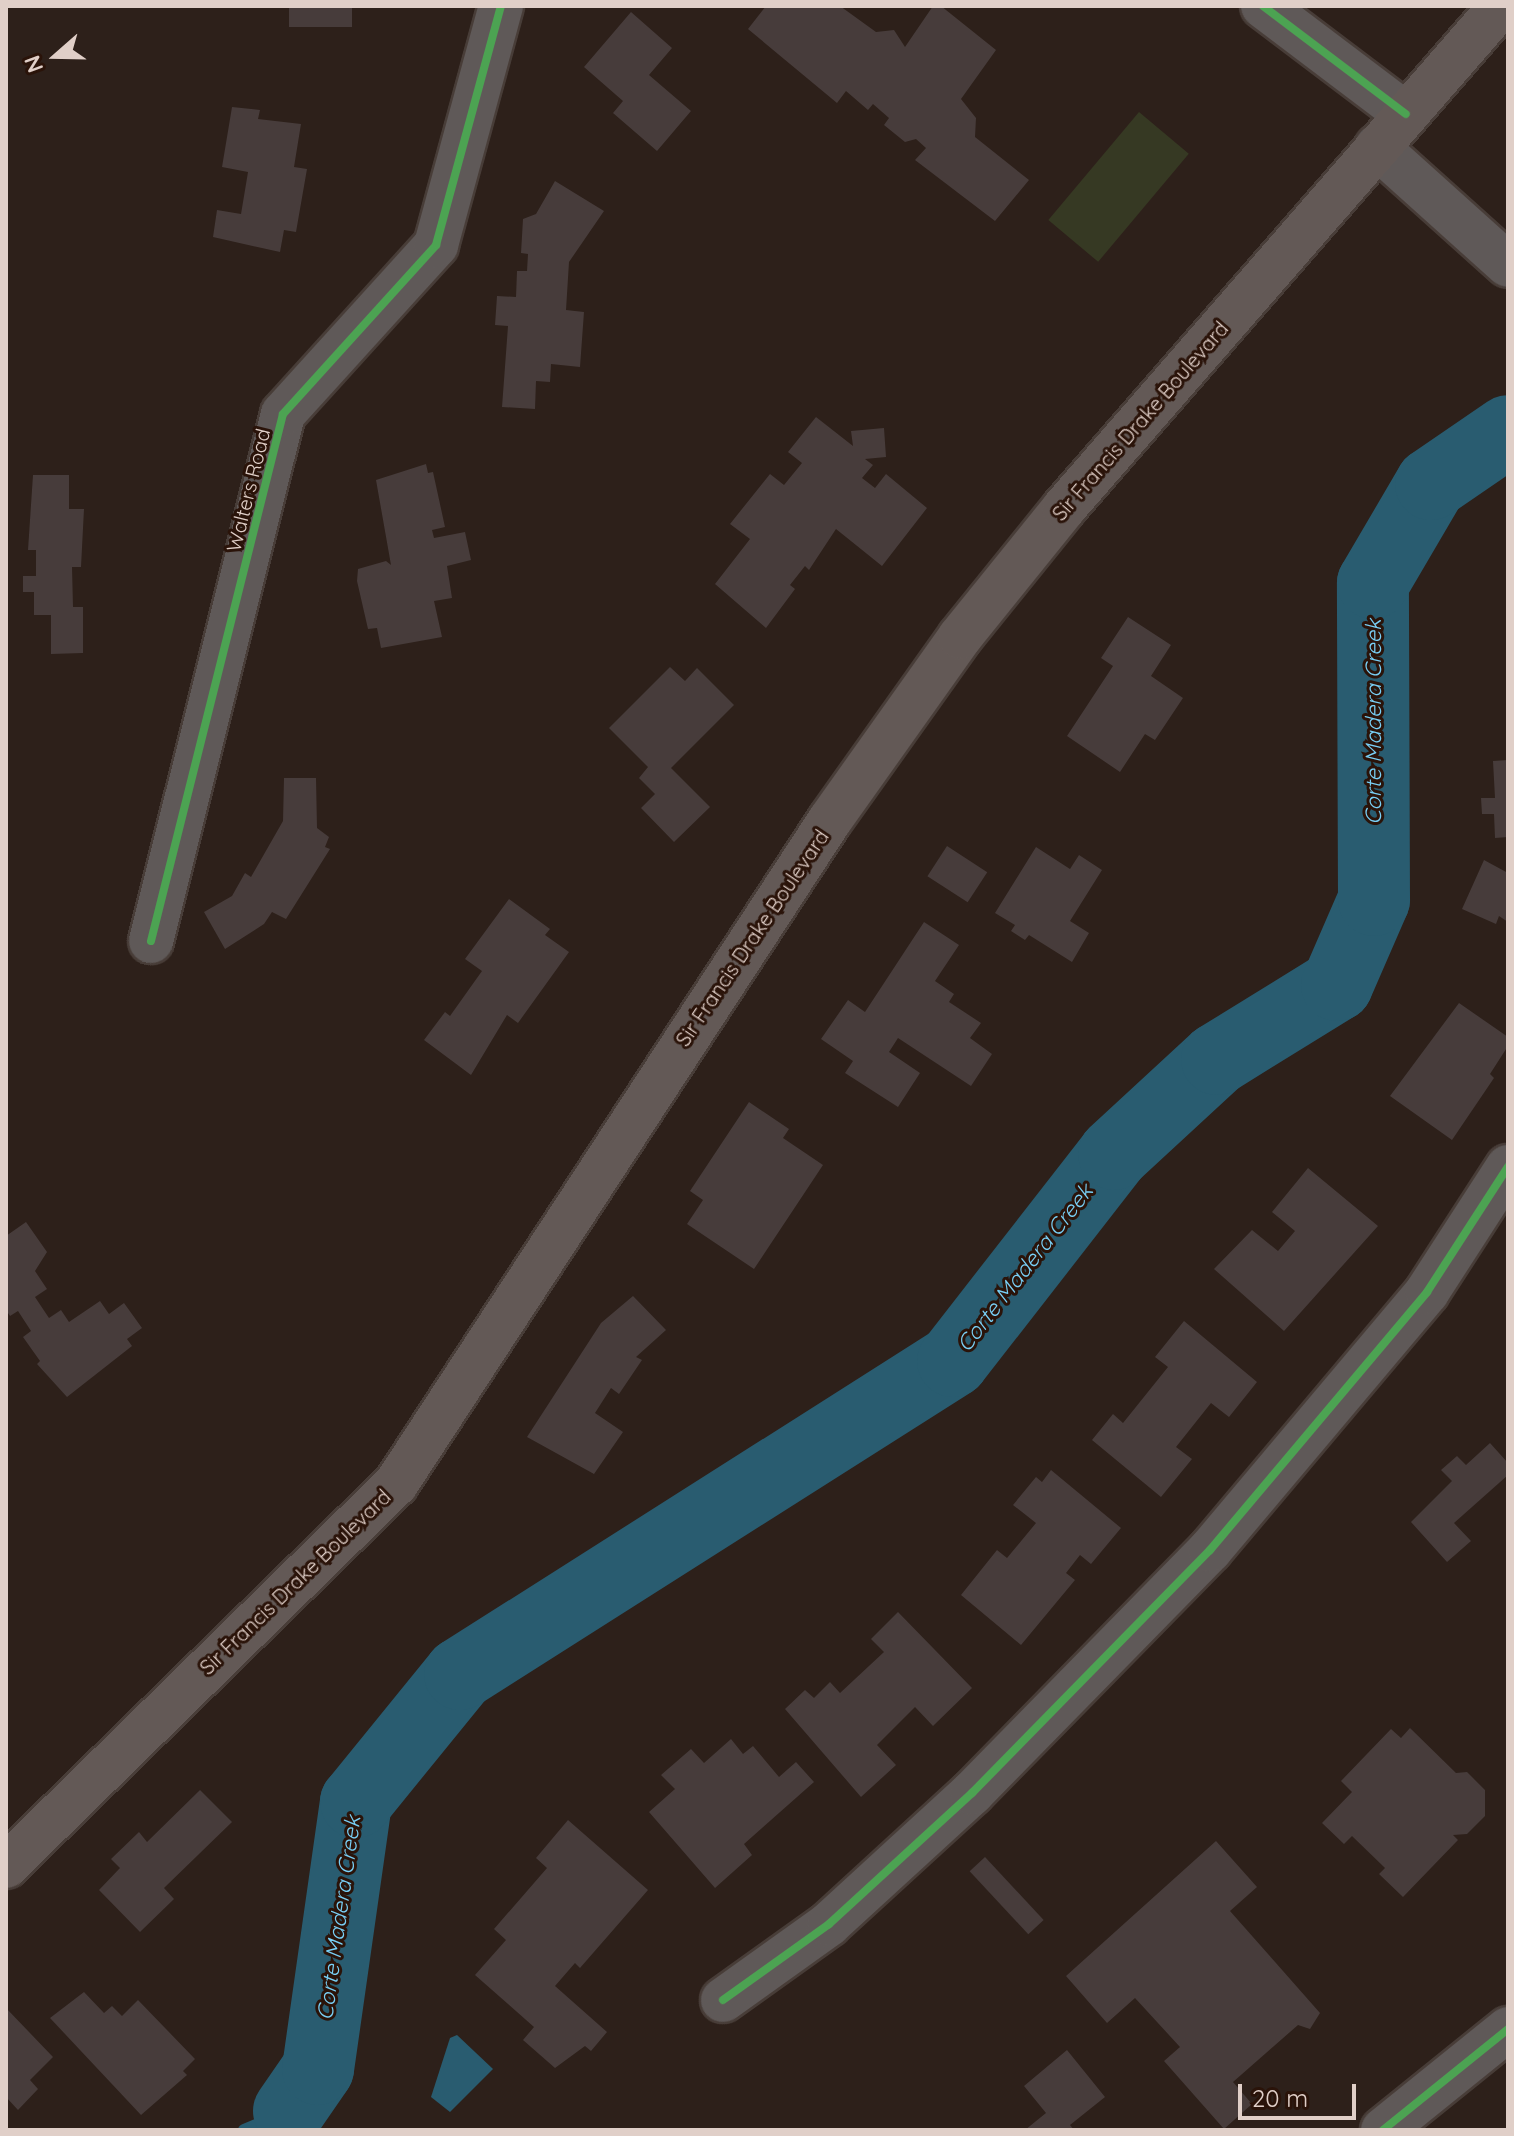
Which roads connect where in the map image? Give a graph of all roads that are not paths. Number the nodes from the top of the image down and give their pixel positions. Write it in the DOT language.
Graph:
graph roads {
  1 [pos="501,6"];
  2 [pos="1263,6"];
  3 [pos="1501,6"];
  4 [pos="1406,114"];
  5 [pos="1377,147"];
  6 [pos="1508,265"];
  7 [pos="151,941"];
  8 [pos="1508,1167"];
  9 [pos="6,1866"];
  10 [pos="723,2000"];
  11 [pos="1508,2029"];
  12 [pos="1383,2130"];
  1 -- 7 [label="street, Walters Road"];
  2 -- 4 [label="street"];
  3 -- 4 [label="main road, Sir Francis Drake Boulevard"];
  4 -- 5 [label="main road, Sir Francis Drake Boulevard"];
  5 -- 6 [label="street"];
  5 -- 9 [label="main road, Sir Francis Drake Boulevard"];
  8 -- 10 [label="street"];
  11 -- 12 [label="street"];
}
